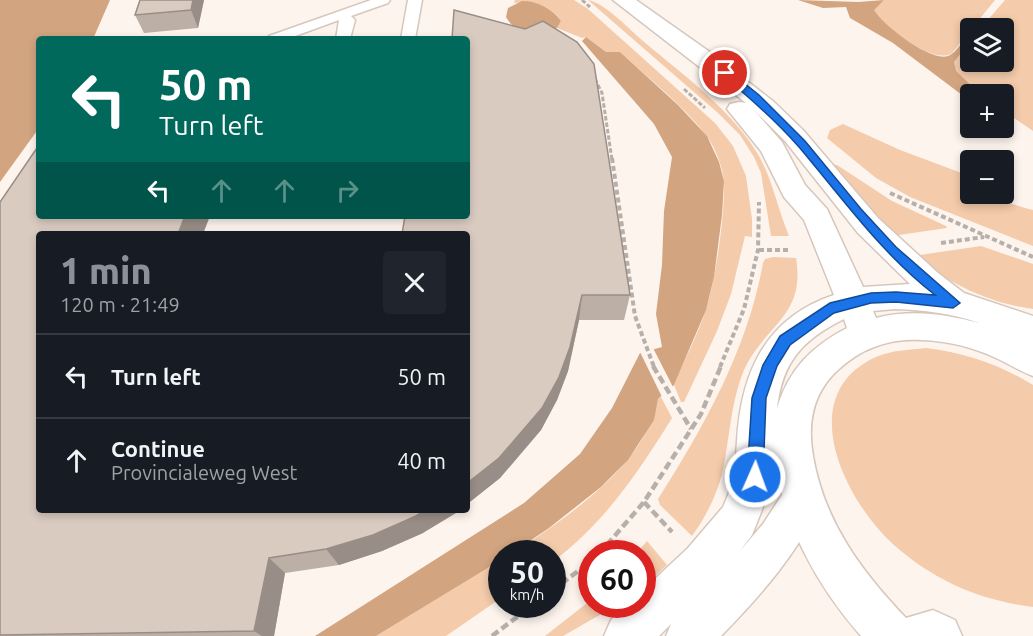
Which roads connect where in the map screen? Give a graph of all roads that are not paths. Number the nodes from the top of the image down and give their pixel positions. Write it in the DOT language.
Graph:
graph roads {
  1 [pos="383,0"];
  2 [pos="415,0"];
  3 [pos="614,2"];
  4 [pos="340,15"];
  5 [pos="282,36"];
  6 [pos="344,36"];
  7 [pos="409,36"];
  8 [pos="787,146"];
  9 [pos="953,303"];
  10 [pos="850,315"];
  11 [pos="1033,331"];
  12 [pos="1033,362"];
  13 [pos="803,498"];
  14 [pos="627,636"];
  15 [pos="689,636"];
  16 [pos="891,636"];
  17 [pos="918,636"];
  18 [pos="939,636"];
  1 -- 4 [label="lane"];
  2 -- 7 [label="lane"];
  3 -- 8 [label="main road"];
  4 -- 5 [label="lane"];
  4 -- 6 [label="lane"];
  8 -- 9 [label="main road"];
  8 -- 10 [label="main road"];
  9 -- 10 [label="main road"];
  9 -- 11 [label="main road"];
  10 -- 12 [label="main road"];
  10 -- 13 [label="main road"];
  10 -- 14 [label="main road"];
  13 -- 15 [label="main road"];
  13 -- 16 [label="main road"];
  17 -- 18 [label="main road"];
}
